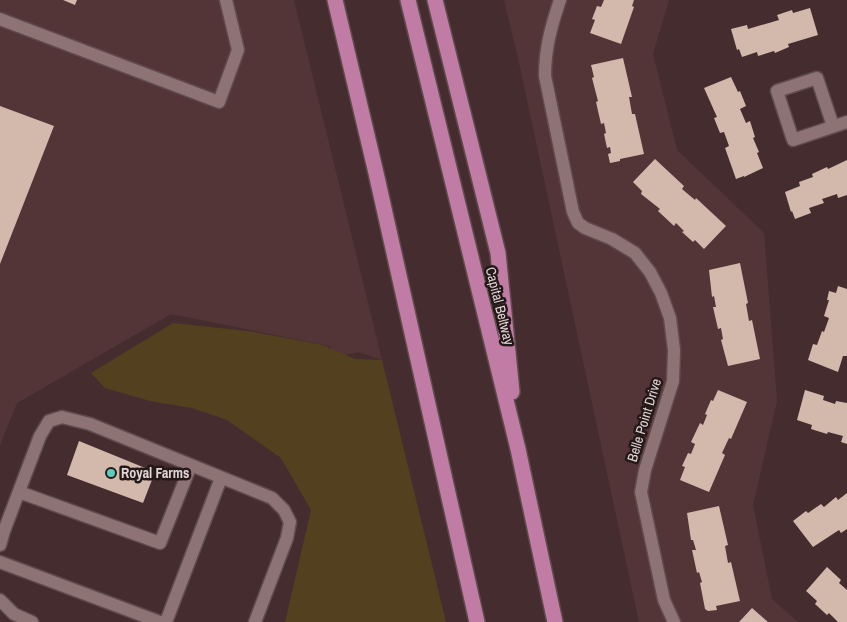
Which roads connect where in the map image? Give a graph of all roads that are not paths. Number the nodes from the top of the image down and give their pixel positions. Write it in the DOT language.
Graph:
graph roads {
  1 [pos="226,0"];
  2 [pos="325,0"];
  3 [pos="335,0"];
  4 [pos="408,0"];
  5 [pos="435,0"];
  6 [pos="558,0"];
  7 [pos="0,19"];
  8 [pos="847,122"];
  9 [pos="833,126"];
  10 [pos="376,173"];
  11 [pos="518,449"];
  12 [pos="191,465"];
  13 [pos="221,478"];
  14 [pos="19,492"];
  15 [pos="2,530"];
  16 [pos="0,545"];
  17 [pos="0,562"];
  18 [pos="0,600"];
  19 [pos="32,622"];
  20 [pos="160,622"];
  21 [pos="166,622"];
  22 [pos="255,622"];
  23 [pos="477,622"];
  24 [pos="555,622"];
  25 [pos="674,622"];
  1 -- 7 [label="street"];
  2 -- 10 [label="highway"];
  3 -- 10 [label="highway"];
  4 -- 11 [label="highway, Capital Beltway"];
  5 -- 11 [label="highway"];
  6 -- 25 [label="street, Belle Point Drive"];
  8 -- 9 [label="street"];
  9 -- 9 [label="street"];
  10 -- 23 [label="highway"];
  11 -- 24 [label="highway, Capital Beltway"];
  12 -- 13 [label="street"];
  12 -- 14 [label="street"];
  12 -- 14 [label="street"];
  13 -- 21 [label="street"];
  13 -- 22 [label="street"];
  14 -- 15 [label="street"];
  15 -- 16 [label="street"];
  17 -- 20 [label="street"];
  18 -- 19 [label="street"];
}
